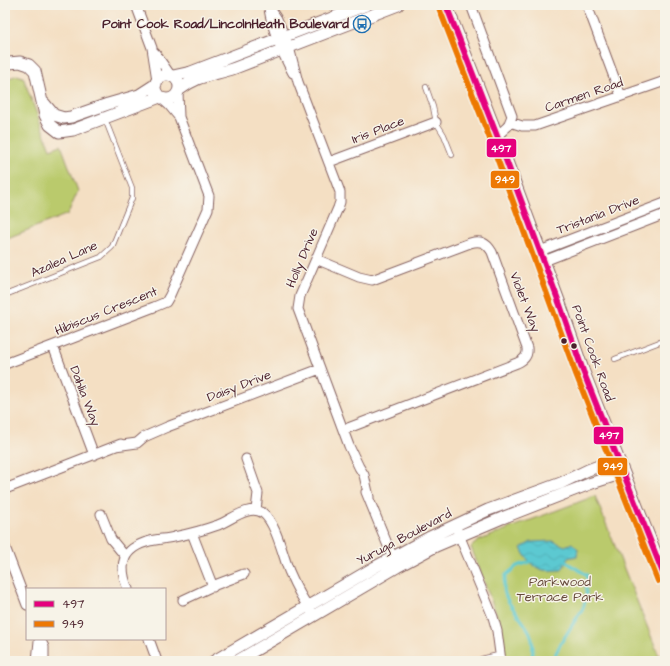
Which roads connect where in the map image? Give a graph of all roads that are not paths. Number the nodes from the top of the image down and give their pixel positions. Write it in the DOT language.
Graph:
graph roads {
  1 [pos="136,5"];
  2 [pos="366,5"];
  3 [pos="398,5"];
  4 [pos="446,5"];
  5 [pos="471,5"];
  6 [pos="586,5"];
  7 [pos="269,6"];
  8 [pos="280,37"];
  9 [pos="152,48"];
  10 [pos="285,48"];
  11 [pos="5,65"];
  12 [pos="172,76"];
  13 [pos="665,81"];
  14 [pos="156,82"];
  15 [pos="426,87"];
  16 [pos="179,91"];
  17 [pos="621,96"];
  18 [pos="161,98"];
  19 [pos="43,102"];
  20 [pos="179,117"];
  21 [pos="64,118"];
  22 [pos="104,118"];
  23 [pos="436,122"];
  24 [pos="510,122"];
  25 [pos="63,132"];
  26 [pos="497,136"];
  27 [pos="452,155"];
  28 [pos="329,162"];
  29 [pos="665,203"];
  30 [pos="665,214"];
  31 [pos="542,256"];
  32 [pos="316,259"];
  33 [pos="5,295"];
  34 [pos="665,340"];
  35 [pos="52,346"];
  36 [pos="615,359"];
  37 [pos="5,364"];
  38 [pos="320,369"];
  39 [pos="343,430"];
  40 [pos="94,455"];
  41 [pos="246,459"];
  42 [pos="617,459"];
  43 [pos="623,473"];
  44 [pos="5,489"];
  45 [pos="256,510"];
  46 [pos="101,514"];
  47 [pos="455,524"];
  48 [pos="192,533"];
  49 [pos="460,535"];
  50 [pos="5,547"];
  51 [pos="125,556"];
  52 [pos="395,562"];
  53 [pos="244,574"];
  54 [pos="665,578"];
  55 [pos="213,587"];
  56 [pos="128,588"];
  57 [pos="183,600"];
  58 [pos="26,602"];
  59 [pos="311,612"];
  60 [pos="40,640"];
  61 [pos="40,640"];
  62 [pos="149,640"];
  63 [pos="501,659"];
  64 [pos="36,661"];
  65 [pos="44,661"];
  66 [pos="157,661"];
  67 [pos="214,661"];
  68 [pos="237,661"];
  69 [pos="483,661"];
  1 -- 9 [label="street"];
  2 -- 8 [label="street"];
  3 -- 10 [label="street"];
  4 -- 26 [label="main road, Point Cook Road"];
  5 -- 24 [label="street"];
  6 -- 17 [label="street"];
  7 -- 8 [label="street, Holly Drive"];
  8 -- 10 [label="street, Holly Drive"];
  8 -- 12 [label="street"];
  9 -- 12 [label="street"];
  9 -- 14 [label="street"];
  10 -- 16 [label="street"];
  10 -- 28 [label="street, Holly Drive"];
  11 -- 19 [label="street"];
  12 -- 14 [label="street"];
  12 -- 16 [label="street"];
  13 -- 17 [label="street, Carmen Road"];
  14 -- 18 [label="street"];
  14 -- 21 [label="street"];
  15 -- 23 [label="lane"];
  16 -- 18 [label="street"];
  16 -- 20 [label="street, Hibiscus Crescent"];
  17 -- 24 [label="street, Carmen Road"];
  18 -- 20 [label="street, Hibiscus Crescent"];
  18 -- 22 [label="street"];
  19 -- 21 [label="street"];
  19 -- 25 [label="street"];
  20 -- 35 [label="street, Hibiscus Crescent"];
  21 -- 25 [label="street"];
  22 -- 25 [label="street"];
  22 -- 33 [label="lane, Azalea Lane"];
  23 -- 27 [label="lane"];
  23 -- 28 [label="street, Iris Place"];
  24 -- 26 [label="street"];
  26 -- 31 [label="main road, Point Cook Road"];
  28 -- 32 [label="street, Holly Drive"];
  29 -- 31 [label="street, Tristania Drive"];
  30 -- 31 [label="street, Tristania Drive"];
  31 -- 42 [label="main road, Point Cook Road"];
  32 -- 38 [label="street, Holly Drive"];
  32 -- 39 [label="street, Violet Way"];
  34 -- 36 [label="lane"];
  35 -- 37 [label="street, Hibiscus Crescent"];
  35 -- 40 [label="street, Dahlia Way"];
  38 -- 39 [label="street, Holly Drive"];
  38 -- 40 [label="street, Daisy Drive"];
  39 -- 52 [label="street, Holly Drive"];
  40 -- 44 [label="street, Daisy Drive"];
  41 -- 45 [label="street"];
  42 -- 43 [label="main road, Point Cook Road"];
  42 -- 47 [label="street, Yuruga Boulevard"];
  43 -- 49 [label="street, Yuruga Boulevard"];
  43 -- 54 [label="main road, Point Cook Road"];
  45 -- 48 [label="street"];
  45 -- 59 [label="street"];
  46 -- 51 [label="street"];
  47 -- 49 [label="street"];
  47 -- 52 [label="street, Yuruga Boulevard"];
  48 -- 51 [label="street"];
  48 -- 55 [label="street"];
  49 -- 52 [label="street, Yuruga Boulevard"];
  49 -- 63 [label="street"];
  50 -- 58 [label="street"];
  51 -- 56 [label="street"];
  52 -- 59 [label="street, Yuruga Boulevard"];
  53 -- 55 [label="street"];
  55 -- 57 [label="street"];
  59 -- 67 [label="street, Yuruga Boulevard"];
  59 -- 68 [label="street, Yuruga Boulevard"];
  60 -- 64 [label="street"];
  61 -- 65 [label="street"];
  62 -- 66 [label="street"];
  63 -- 69 [label="street"];
}
